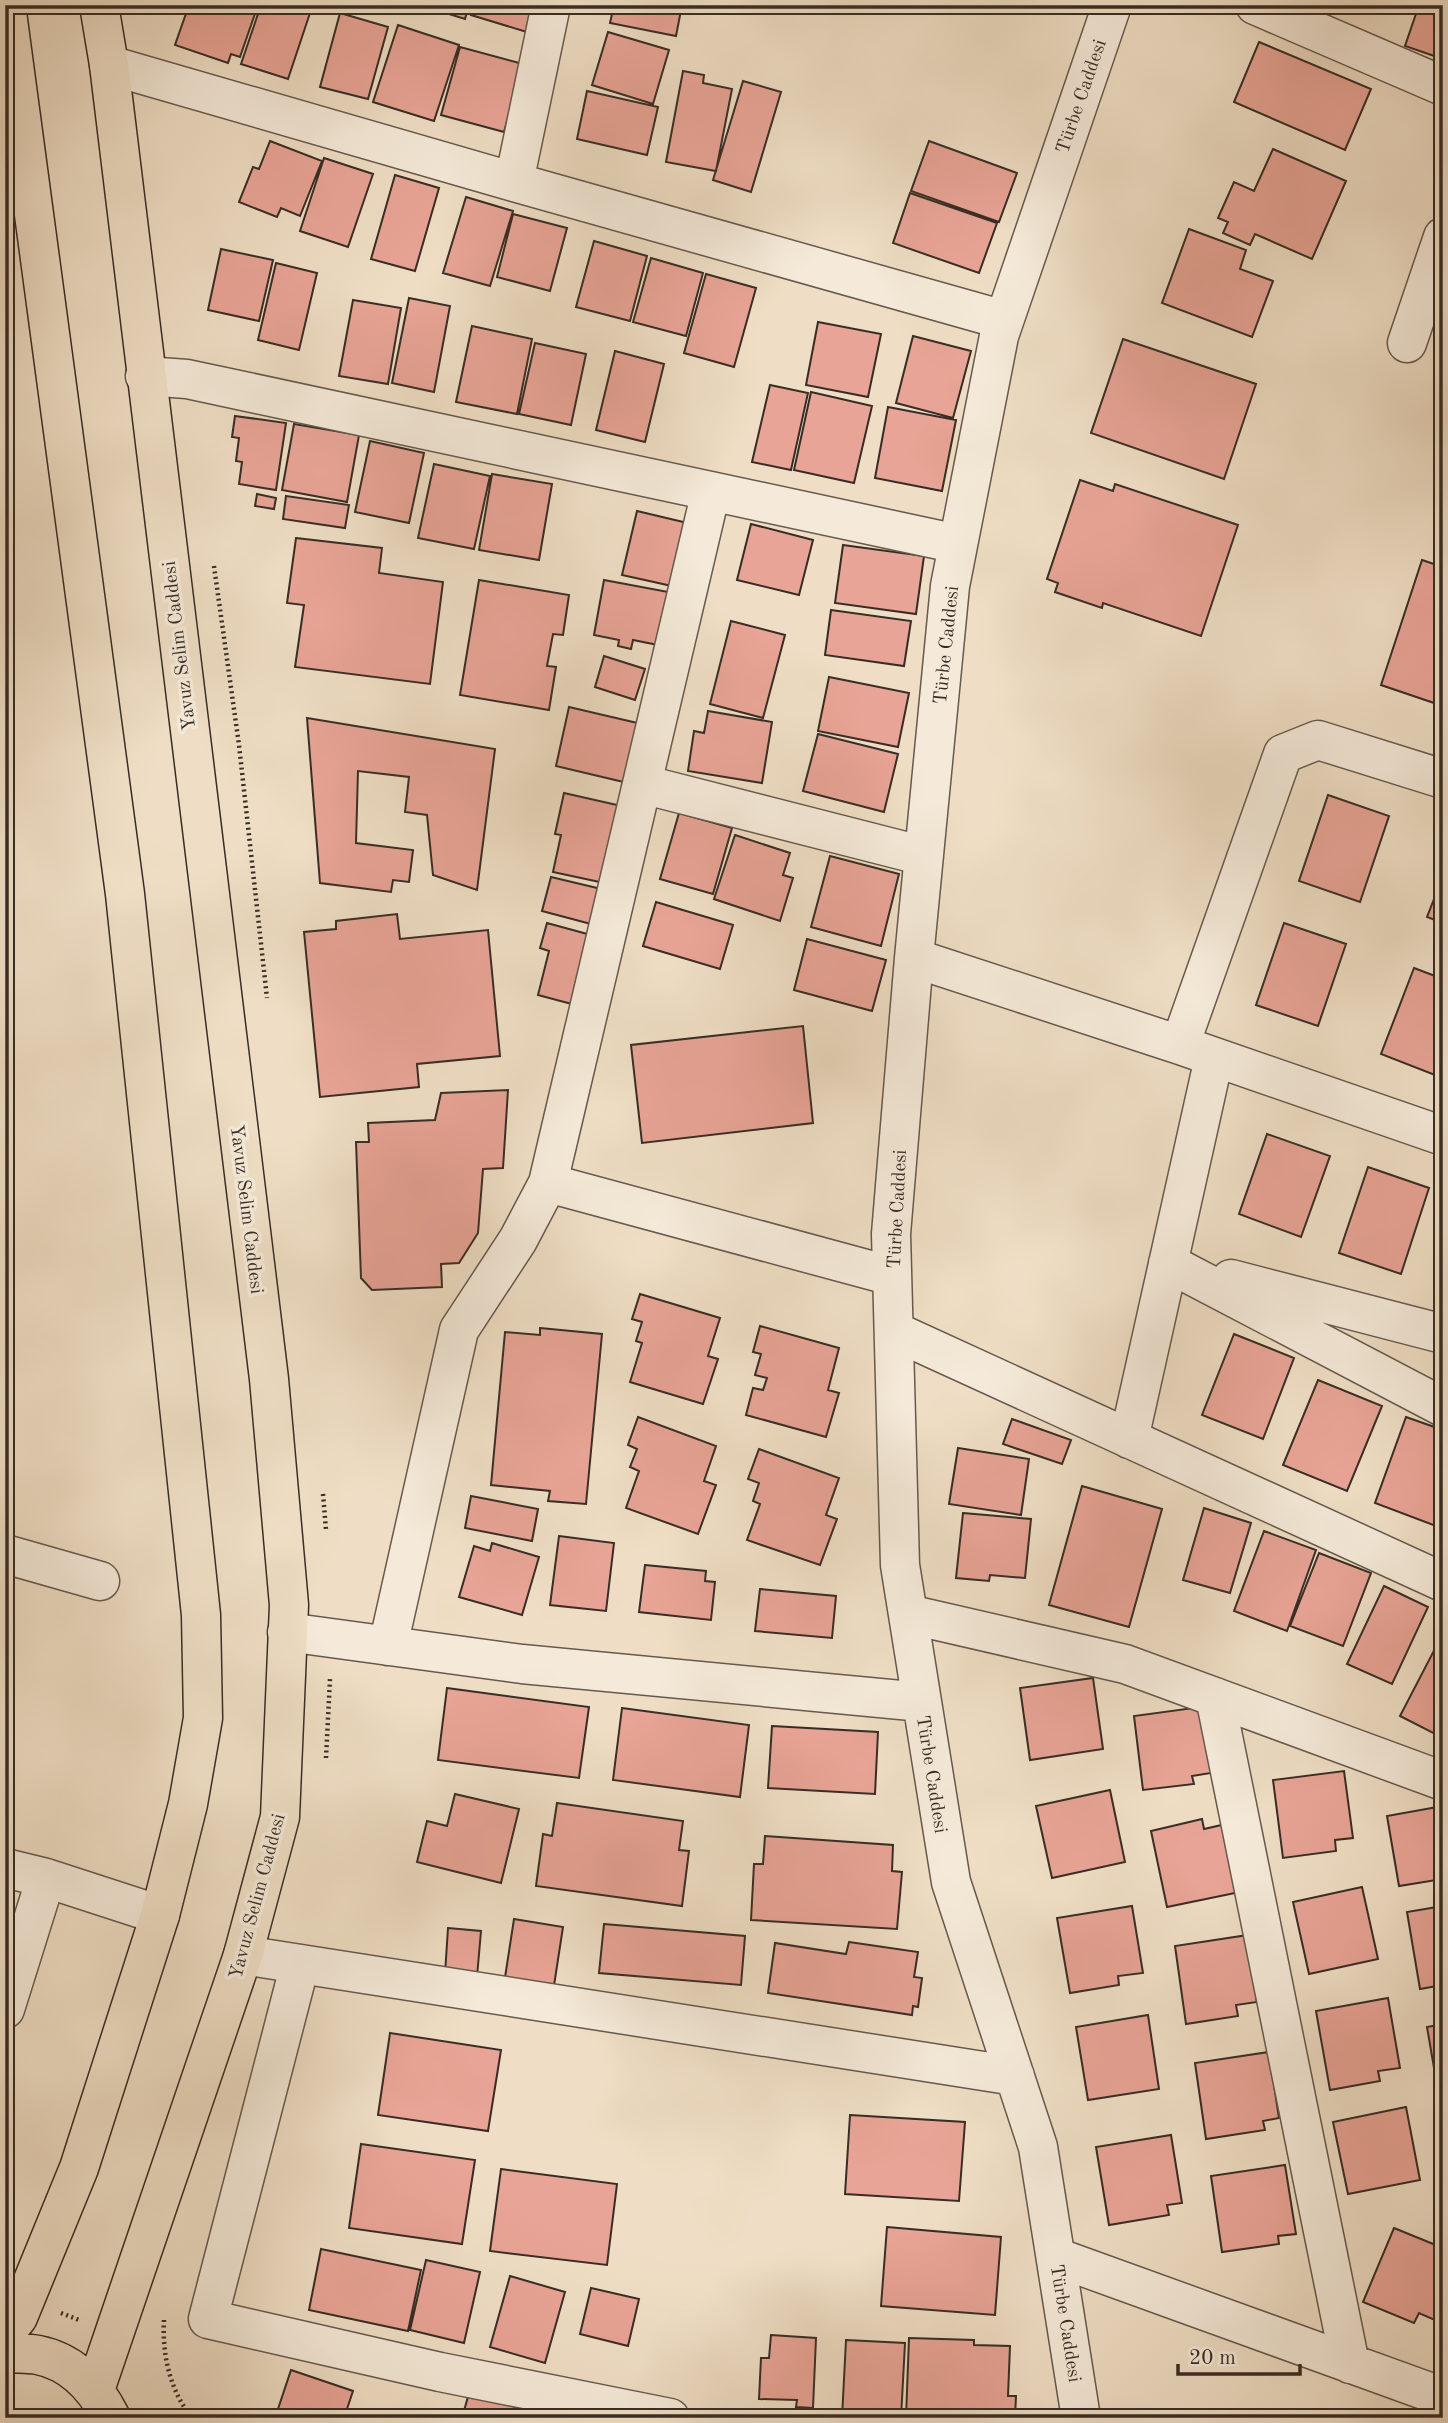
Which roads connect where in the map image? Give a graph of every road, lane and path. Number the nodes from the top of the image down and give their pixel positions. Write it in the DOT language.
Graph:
graph roads {
  1 [pos="6,5"];
  2 [pos="99,5"];
  3 [pos="551,5"];
  4 [pos="1112,5"];
  5 [pos="1255,5"];
  6 [pos="108,65"];
  7 [pos="1443,86"];
  8 [pos="514,182"];
  9 [pos="1443,237"];
  10 [pos="1004,320"];
  11 [pos="1407,343"];
  12 [pos="145,376"];
  13 [pos="711,491"];
  14 [pos="958,544"];
  15 [pos="1443,779"];
  16 [pos="642,784"];
  17 [pos="924,856"];
  18 [pos="914,958"];
  19 [pos="1197,1051"];
  20 [pos="1443,1136"];
  21 [pos="548,1183"];
  22 [pos="1168,1263"];
  23 [pos="892,1276"];
  24 [pos="894,1331"];
  25 [pos="1443,1334"];
  26 [pos="1443,1407"];
  27 [pos="1129,1438"];
  28 [pos="5,1555"];
  29 [pos="100,1581"];
  30 [pos="1443,1582"];
  31 [pos="908,1614"];
  32 [pos="287,1632"];
  33 [pos="388,1646"];
  34 [pos="1215,1697"];
  35 [pos="922,1702"];
  36 [pos="1443,1781"];
  37 [pos="5,1868"];
  38 [pos="47,1878"];
  39 [pos="160,1915"];
  40 [pos="243,1955"];
  41 [pos="300,1964"];
  42 [pos="5,2009"];
  43 [pos="1015,2076"];
  44 [pos="1056,2257"];
  45 [pos="5,2333"];
  46 [pos="5,2353"];
  47 [pos="1350,2364"];
  48 [pos="1443,2397"];
  49 [pos="107,2411"];
  50 [pos="670,2418"];
  51 [pos="1081,2418"];
  1 -- 39 [label="main road"];
  2 -- 6 [label="main road, Yavuz Selim Caddesi"];
  3 -- 8 [label="street"];
  4 -- 10 [label="street, Türbe Caddesi"];
  5 -- 7 [label="street"];
  6 -- 8 [label="street"];
  6 -- 12 [label="main road, Yavuz Selim Caddesi"];
  8 -- 10 [label="street"];
  9 -- 11 [label="street"];
  10 -- 14 [label="street, Türbe Caddesi"];
  12 -- 13 [label="street"];
  12 -- 32 [label="main road, Yavuz Selim Caddesi"];
  13 -- 14 [label="street"];
  13 -- 16 [label="street"];
  14 -- 17 [label="street, Türbe Caddesi"];
  15 -- 19 [label="street"];
  16 -- 17 [label="street"];
  16 -- 21 [label="street"];
  17 -- 18 [label="street, Türbe Caddesi"];
  18 -- 19 [label="street"];
  18 -- 23 [label="street, Türbe Caddesi"];
  19 -- 20 [label="street"];
  19 -- 22 [label="street"];
  21 -- 23 [label="street"];
  21 -- 33 [label="street"];
  22 -- 25 [label="street"];
  22 -- 26 [label="street"];
  22 -- 27 [label="street"];
  23 -- 24 [label="street, Türbe Caddesi"];
  24 -- 27 [label="street"];
  24 -- 31 [label="street, Türbe Caddesi"];
  27 -- 30 [label="street"];
  28 -- 29 [label="street"];
  31 -- 34 [label="street"];
  31 -- 35 [label="street, Türbe Caddesi"];
  32 -- 33 [label="street"];
  32 -- 40 [label="main road, Yavuz Selim Caddesi"];
  33 -- 35 [label="street"];
  34 -- 36 [label="street"];
  34 -- 47 [label="street"];
  35 -- 43 [label="street, Türbe Caddesi"];
  37 -- 38 [label="street"];
  38 -- 39 [label="street"];
  38 -- 42 [label="street"];
  39 -- 45 [label="main road"];
  40 -- 41 [label="street"];
  40 -- 49 [label="main road, Yavuz Selim Caddesi"];
  41 -- 43 [label="street"];
  41 -- 50 [label="street"];
  43 -- 44 [label="street, Türbe Caddesi"];
  44 -- 47 [label="street"];
  44 -- 51 [label="street, Türbe Caddesi"];
  46 -- 49 [label="main road"];
  47 -- 48 [label="street"];
}
